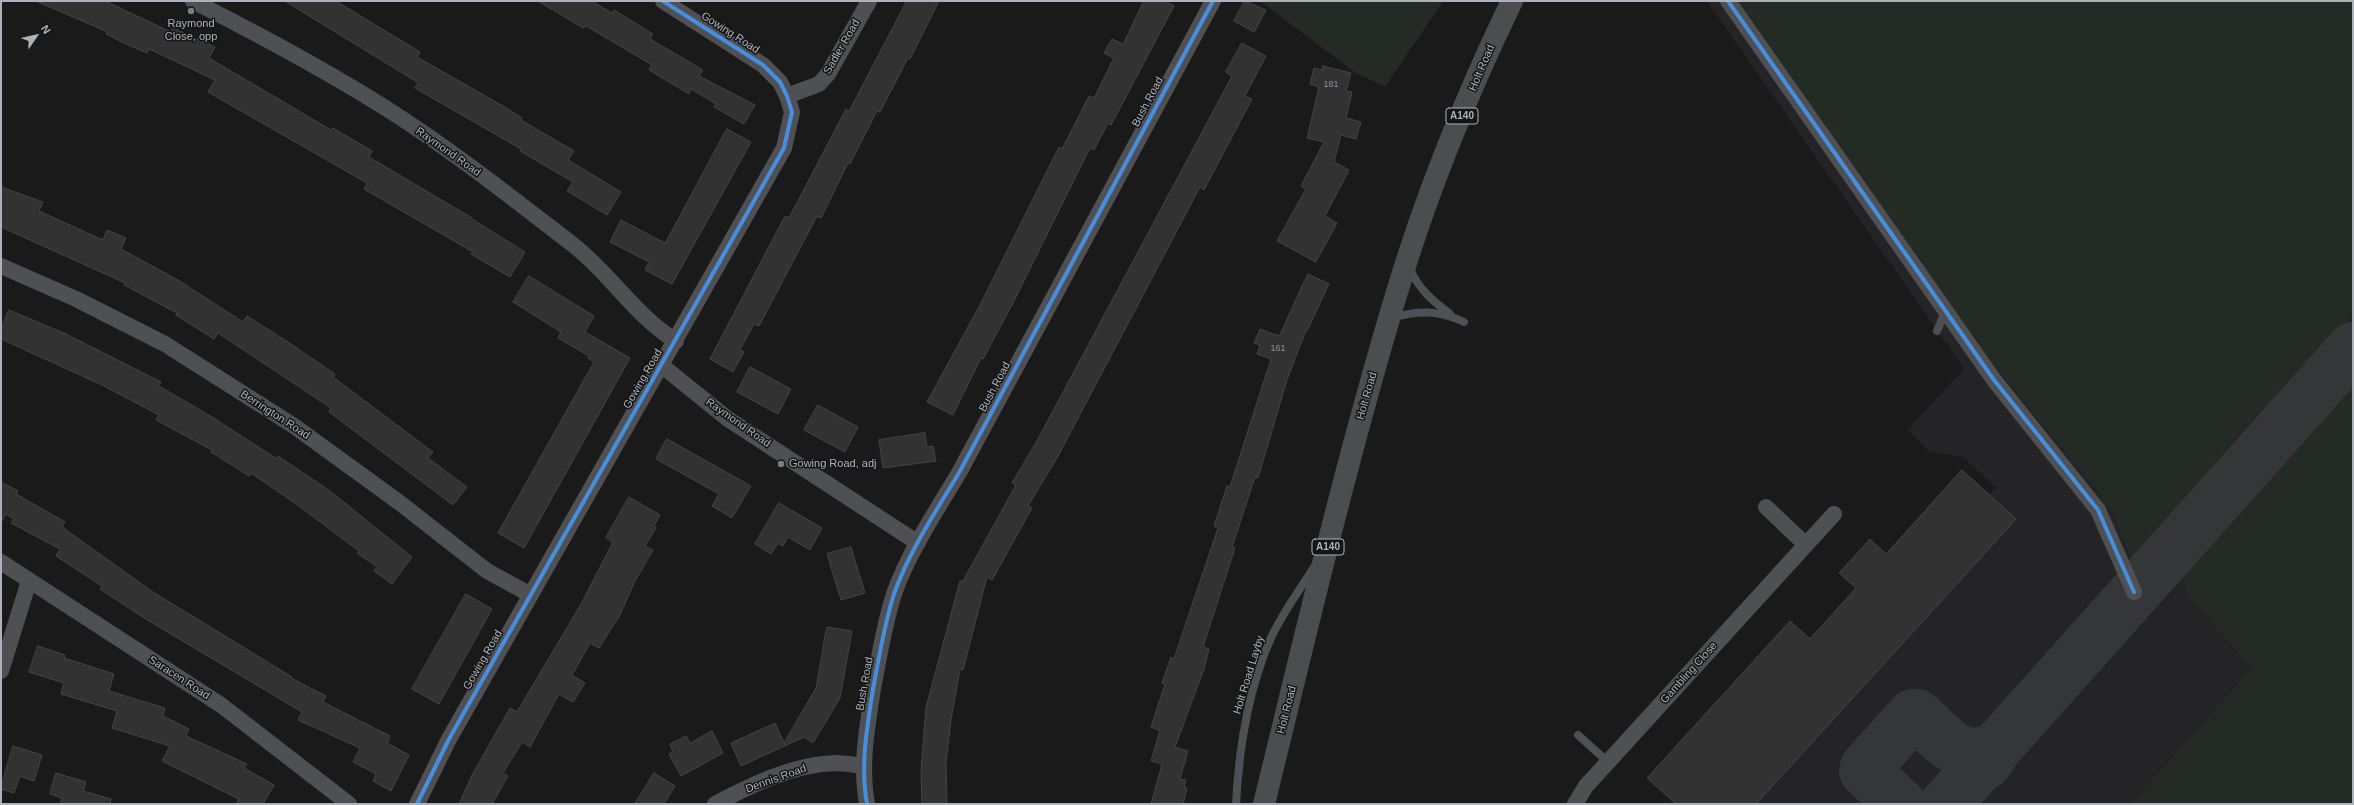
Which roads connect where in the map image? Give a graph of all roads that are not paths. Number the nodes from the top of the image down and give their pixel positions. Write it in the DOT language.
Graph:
graph roads {
  1 [pos="194,1"];
  2 [pos="663,1"];
  3 [pos="869,1"];
  4 [pos="1213,1"];
  5 [pos="1512,1"];
  6 [pos="1728,1"];
  7 [pos="787,96"];
  8 [pos="1407,260"];
  9 [pos="1,266"];
  10 [pos="1946,312"];
  11 [pos="1452,316"];
  12 [pos="1389,319"];
  13 [pos="1464,322"];
  14 [pos="1937,331"];
  15 [pos="676,341"];
  16 [pos="662,365"];
  17 [pos="1766,507"];
  18 [pos="1834,514"];
  19 [pos="918,542"];
  20 [pos="1329,542"];
  21 [pos="1805,544"];
  22 [pos="1,562"];
  23 [pos="29,581"];
  24 [pos="2134,592"];
  25 [pos="531,595"];
  26 [pos="1,671"];
  27 [pos="1578,735"];
  28 [pos="1608,762"];
  29 [pos="863,766"];
  30 [pos="349,804"];
  31 [pos="417,804"];
  32 [pos="715,804"];
  33 [pos="867,804"];
  34 [pos="1236,804"];
  35 [pos="1264,804"];
  36 [pos="1575,804"];
  1 -- 15 [label="street, Raymond Road"];
  2 -- 7 [label="street, Gowing Road"];
  3 -- 7 [label="street, Sadler Road"];
  4 -- 19 [label="street, Bush Road"];
  5 -- 8 [label="highway, Holt Road / A140"];
  6 -- 10 [label="street"];
  7 -- 15 [label="street, Gowing Road"];
  8 -- 11 [label="lane"];
  8 -- 12 [label="highway, Holt Road / A140"];
  9 -- 25 [label="street, Berrington Road"];
  10 -- 14 [label="lane"];
  10 -- 24 [label="street"];
  11 -- 12 [label="lane"];
  11 -- 13 [label="lane"];
  12 -- 20 [label="highway, Holt Road / A140"];
  15 -- 16 [label="street, Gowing Road"];
  16 -- 19 [label="street, Raymond Road"];
  16 -- 25 [label="street, Gowing Road"];
  17 -- 21 [label="street"];
  18 -- 21 [label="street, Gambling Close"];
  19 -- 29 [label="street, Bush Road"];
  20 -- 34 [label="lane, Holt Road Layby"];
  20 -- 35 [label="highway, Holt Road / A140"];
  21 -- 28 [label="street, Gambling Close"];
  22 -- 23 [label="street, Saracen Road"];
  23 -- 26 [label="street"];
  23 -- 30 [label="street, Saracen Road"];
  25 -- 31 [label="street, Gowing Road"];
  27 -- 28 [label="lane"];
  28 -- 36 [label="street, Gambling Close"];
  29 -- 32 [label="street, Dennis Road"];
  29 -- 33 [label="street, Bush Road"];
}
